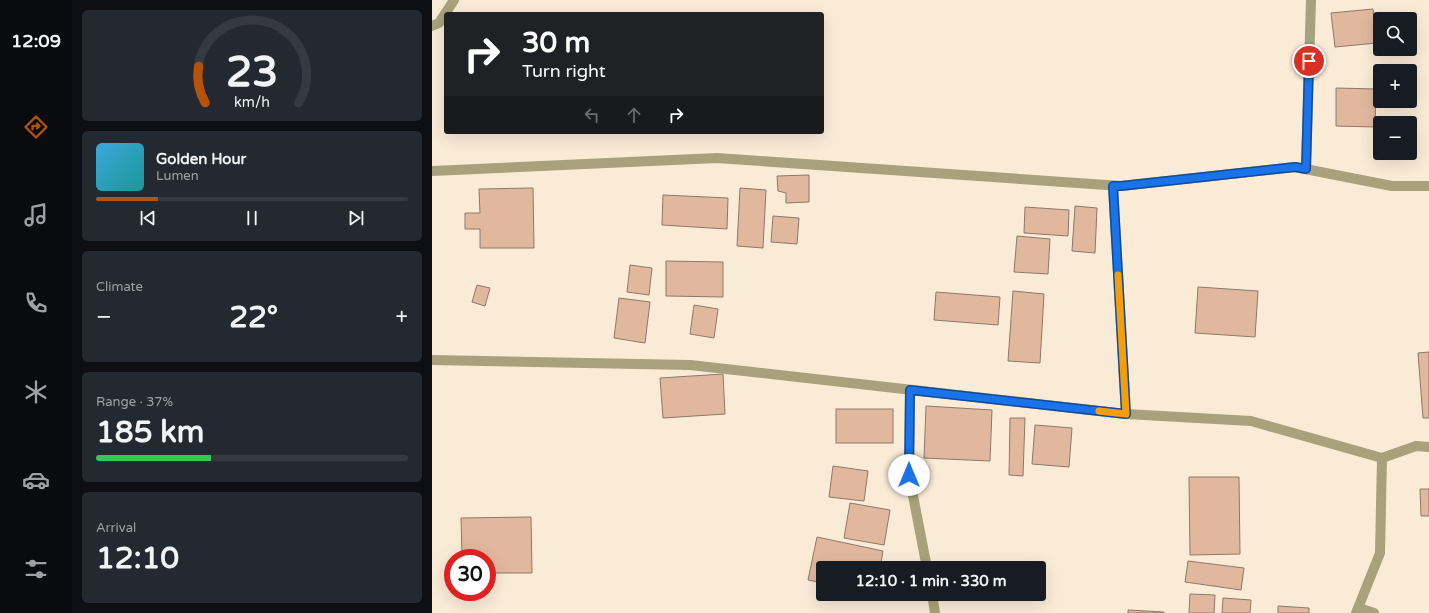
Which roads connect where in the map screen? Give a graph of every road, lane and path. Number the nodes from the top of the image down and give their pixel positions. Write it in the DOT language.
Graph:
graph roads {
  1 [pos="454,0"];
  2 [pos="1311,0"];
  3 [pos="446,12"];
  4 [pos="444,15"];
  5 [pos="432,26"];
  6 [pos="1306,169"];
  7 [pos="432,171"];
  8 [pos="1113,186"];
  9 [pos="1429,186"];
  10 [pos="432,360"];
  11 [pos="910,390"];
  12 [pos="1126,414"];
  13 [pos="1429,447"];
  14 [pos="1382,458"];
  15 [pos="926,561"];
  16 [pos="933,601"];
  17 [pos="1358,610"];
  18 [pos="935,613"];
  19 [pos="1374,613"];
  1 -- 3 [label="street"];
  2 -- 6 [label="street"];
  4 -- 5 [label="street"];
  6 -- 8 [label="street"];
  6 -- 9 [label="street"];
  7 -- 8 [label="street"];
  8 -- 12 [label="street"];
  10 -- 11 [label="street"];
  11 -- 12 [label="street"];
  11 -- 15 [label="street"];
  12 -- 14 [label="street"];
  13 -- 14 [label="street"];
  14 -- 17 [label="street"];
  16 -- 18 [label="street"];
  17 -- 19 [label="street"];
}
